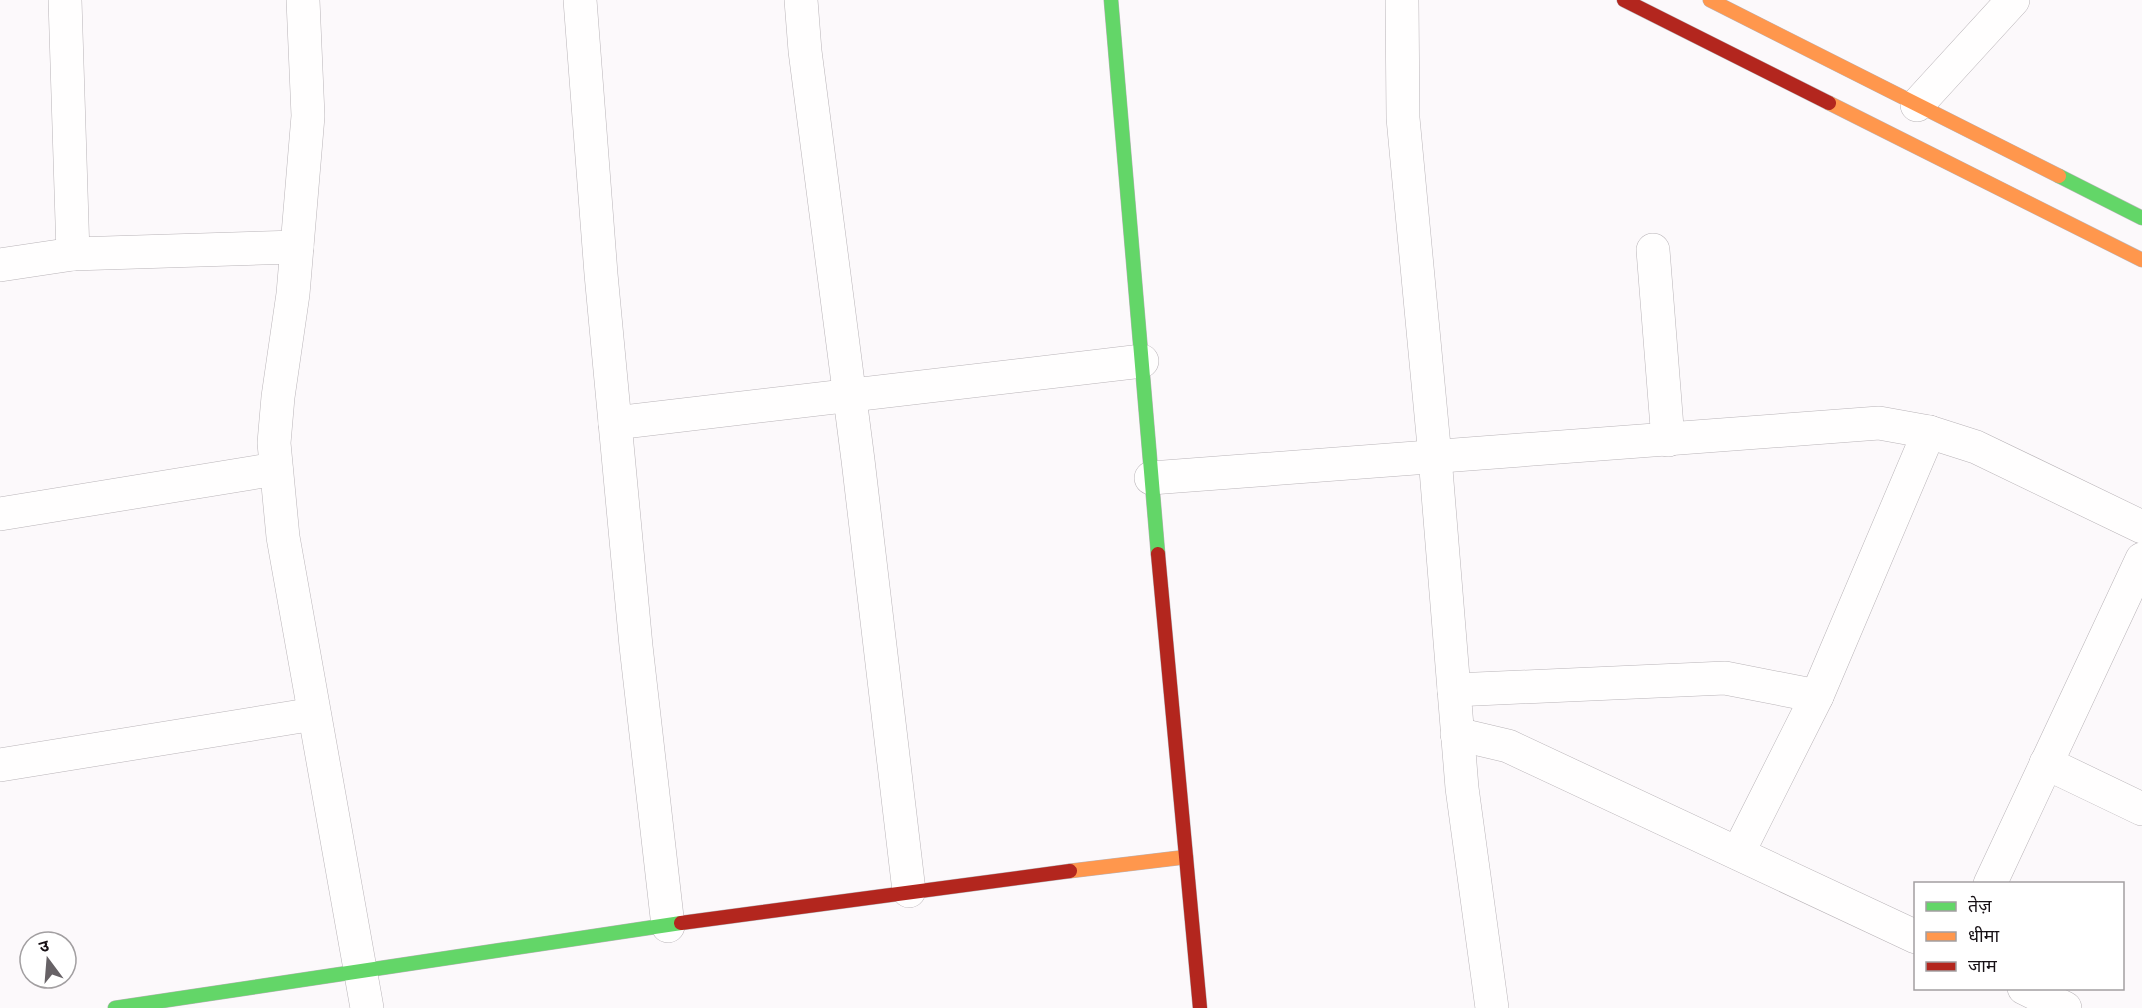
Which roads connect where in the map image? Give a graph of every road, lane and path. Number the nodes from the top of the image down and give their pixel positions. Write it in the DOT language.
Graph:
graph roads {
  1 [pos="65,0"];
  2 [pos="303,0"];
  3 [pos="580,0"];
  4 [pos="801,0"];
  5 [pos="1111,0"];
  6 [pos="1402,0"];
  7 [pos="1624,0"];
  8 [pos="1710,0"];
  9 [pos="2013,0"];
  10 [pos="1917,105"];
  11 [pos="2142,218"];
  12 [pos="297,247"];
  13 [pos="1653,250"];
  14 [pos="73,254"];
  15 [pos="2142,260"];
  16 [pos="0,265"];
  17 [pos="1142,362"];
  18 [pos="850,396"];
  19 [pos="615,423"];
  20 [pos="1929,432"];
  21 [pos="1668,440"];
  22 [pos="1435,457"];
  23 [pos="276,469"];
  24 [pos="1151,478"];
  25 [pos="0,514"];
  26 [pos="2142,527"];
  27 [pos="2142,559"];
  28 [pos="1454,690"];
  29 [pos="1817,696"];
  30 [pos="314,714"];
  31 [pos="1457,734"];
  32 [pos="2046,763"];
  33 [pos="0,765"];
  34 [pos="2142,809"];
  35 [pos="1738,853"];
  36 [pos="1186,857"];
  37 [pos="1991,882"];
  38 [pos="909,891"];
  39 [pos="668,926"];
  40 [pos="1914,936"];
  41 [pos="360,970"];
  42 [pos="2028,990"];
  43 [pos="115,1008"];
  44 [pos="367,1008"];
  45 [pos="1200,1008"];
  46 [pos="1492,1008"];
  47 [pos="2065,1008"];
  1 -- 14 [label="street"];
  2 -- 12 [label="street"];
  3 -- 19 [label="street"];
  4 -- 18 [label="street"];
  5 -- 17 [label="street"];
  6 -- 22 [label="street"];
  7 -- 15 [label="street"];
  8 -- 10 [label="street"];
  9 -- 10 [label="street"];
  10 -- 11 [label="street"];
  12 -- 14 [label="street"];
  12 -- 23 [label="street"];
  13 -- 21 [label="street"];
  14 -- 16 [label="street"];
  17 -- 18 [label="street"];
  17 -- 24 [label="street"];
  18 -- 19 [label="street"];
  18 -- 38 [label="street"];
  19 -- 39 [label="street"];
  20 -- 21 [label="street"];
  20 -- 26 [label="street"];
  20 -- 29 [label="street"];
  21 -- 22 [label="street"];
  22 -- 24 [label="street"];
  22 -- 28 [label="street"];
  23 -- 25 [label="street"];
  23 -- 30 [label="street"];
  24 -- 36 [label="street"];
  27 -- 32 [label="street"];
  28 -- 29 [label="street"];
  28 -- 31 [label="street"];
  29 -- 35 [label="street"];
  30 -- 33 [label="street"];
  30 -- 41 [label="street"];
  31 -- 35 [label="street"];
  31 -- 46 [label="street"];
  32 -- 34 [label="street"];
  32 -- 37 [label="street"];
  35 -- 40 [label="street"];
  36 -- 38 [label="street"];
  36 -- 45 [label="street"];
  38 -- 39 [label="street"];
  39 -- 41 [label="street"];
  41 -- 43 [label="street"];
  41 -- 44 [label="street"];
  42 -- 47 [label="street"];
}
